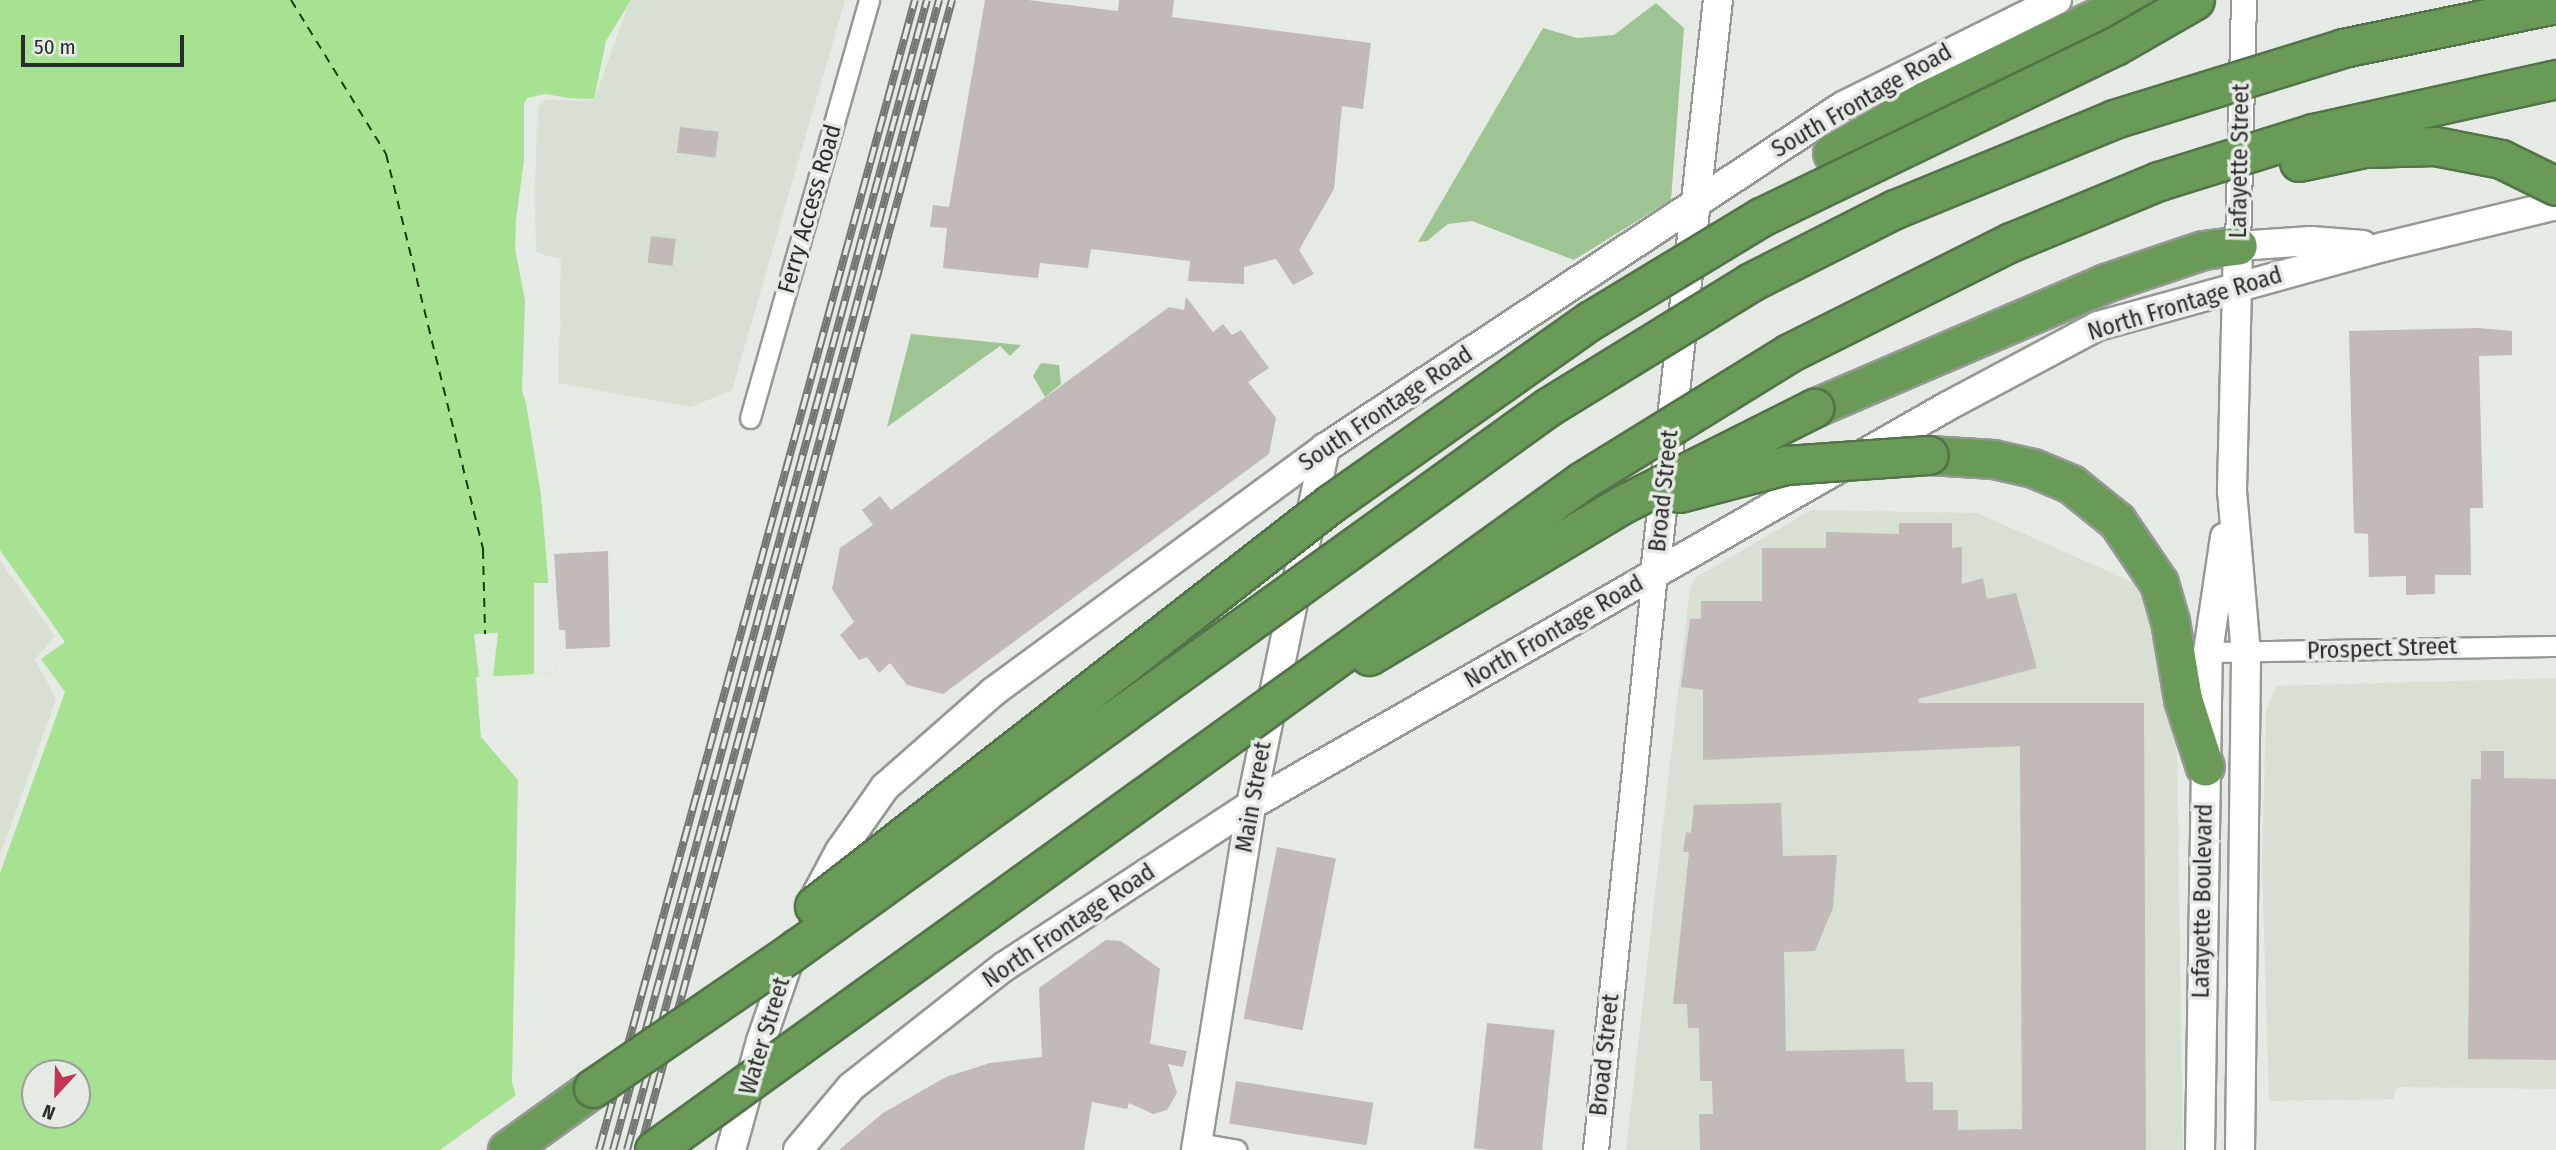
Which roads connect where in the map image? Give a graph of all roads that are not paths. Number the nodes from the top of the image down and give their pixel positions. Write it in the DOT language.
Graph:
graph roads {
  1 [pos="869,0"];
  2 [pos="1718,0"];
  3 [pos="2057,0"];
  4 [pos="2134,0"];
  5 [pos="2195,0"];
  6 [pos="2244,0"];
  7 [pos="2556,4"];
  8 [pos="2556,79"];
  9 [pos="2556,186"];
  10 [pos="1695,201"];
  11 [pos="2556,205"];
  12 [pos="2238,246"];
  13 [pos="2383,247"];
  14 [pos="1938,277"];
  15 [pos="2237,286"];
  16 [pos="1591,320"];
  17 [pos="750,418"];
  18 [pos="1325,448"];
  19 [pos="2232,489"];
  20 [pos="1537,555"];
  21 [pos="1654,574"];
  22 [pos="2556,646"];
  23 [pos="2208,652"];
  24 [pos="2246,653"];
  25 [pos="1254,716"];
  26 [pos="2205,767"];
  27 [pos="1251,805"];
  28 [pos="2243,876"];
  29 [pos="2202,879"];
  30 [pos="802,922"];
  31 [pos="593,1087"];
  32 [pos="1197,1147"];
  33 [pos="2233,1149"];
  34 [pos="506,1150"];
  35 [pos="654,1150"];
  36 [pos="732,1150"];
  37 [pos="799,1150"];
  38 [pos="1236,1150"];
  39 [pos="1595,1150"];
  40 [pos="2200,1150"];
  1 -- 17 [label="street, Ferry Access Road"];
  2 -- 10 [label="main road, Broad Street"];
  3 -- 10 [label="main road, South Frontage Road"];
  4 -- 16 [label="highway, bridge"];
  5 -- 16 [label="highway, bridge"];
  6 -- 12 [label="street, Lafayette Street"];
  7 -- 31 [label="highway, bridge"];
  8 -- 14 [label="highway, bridge"];
  9 -- 14 [label="highway, bridge"];
  10 -- 18 [label="main road, South Frontage Road"];
  10 -- 21 [label="main road, Broad Street"];
  11 -- 13 [label="main road, North Frontage Road"];
  12 -- 13 [label="main road, North Frontage Road"];
  12 -- 15 [label="main road, Lafayette Street"];
  12 -- 20 [label="highway, bridge"];
  13 -- 15 [label="main road, North Frontage Road"];
  14 -- 25 [label="highway, bridge"];
  15 -- 19 [label="main road, Lafayette Street"];
  15 -- 21 [label="main road, North Frontage Road"];
  16 -- 31 [label="highway, bridge"];
  18 -- 27 [label="main road, Main Street"];
  18 -- 30 [label="main road, South Frontage Road"];
  19 -- 23 [label="main road, Lafayette Street"];
  19 -- 24 [label="main road, Lafayette Street"];
  20 -- 25 [label="highway, bridge"];
  20 -- 26 [label="highway, bridge"];
  21 -- 27 [label="main road, North Frontage Road"];
  21 -- 39 [label="street, Broad Street"];
  22 -- 24 [label="street, Prospect Street"];
  23 -- 24 [label="street, Prospect Street"];
  23 -- 26 [label="main road, Lafayette Boulevard"];
  24 -- 28 [label="main road, Lafayette Boulevard"];
  25 -- 35 [label="highway, bridge"];
  26 -- 29 [label="main road, Lafayette Boulevard"];
  27 -- 32 [label="main road, Main Street"];
  27 -- 37 [label="main road, North Frontage Road"];
  28 -- 29 [label="main road"];
  28 -- 33 [label="main road, Lafayette Boulevard"];
  29 -- 40 [label="main road, Lafayette Boulevard"];
  30 -- 36 [label="main road, Water Street"];
  31 -- 34 [label="highway"];
  32 -- 38 [label="street"];
}
